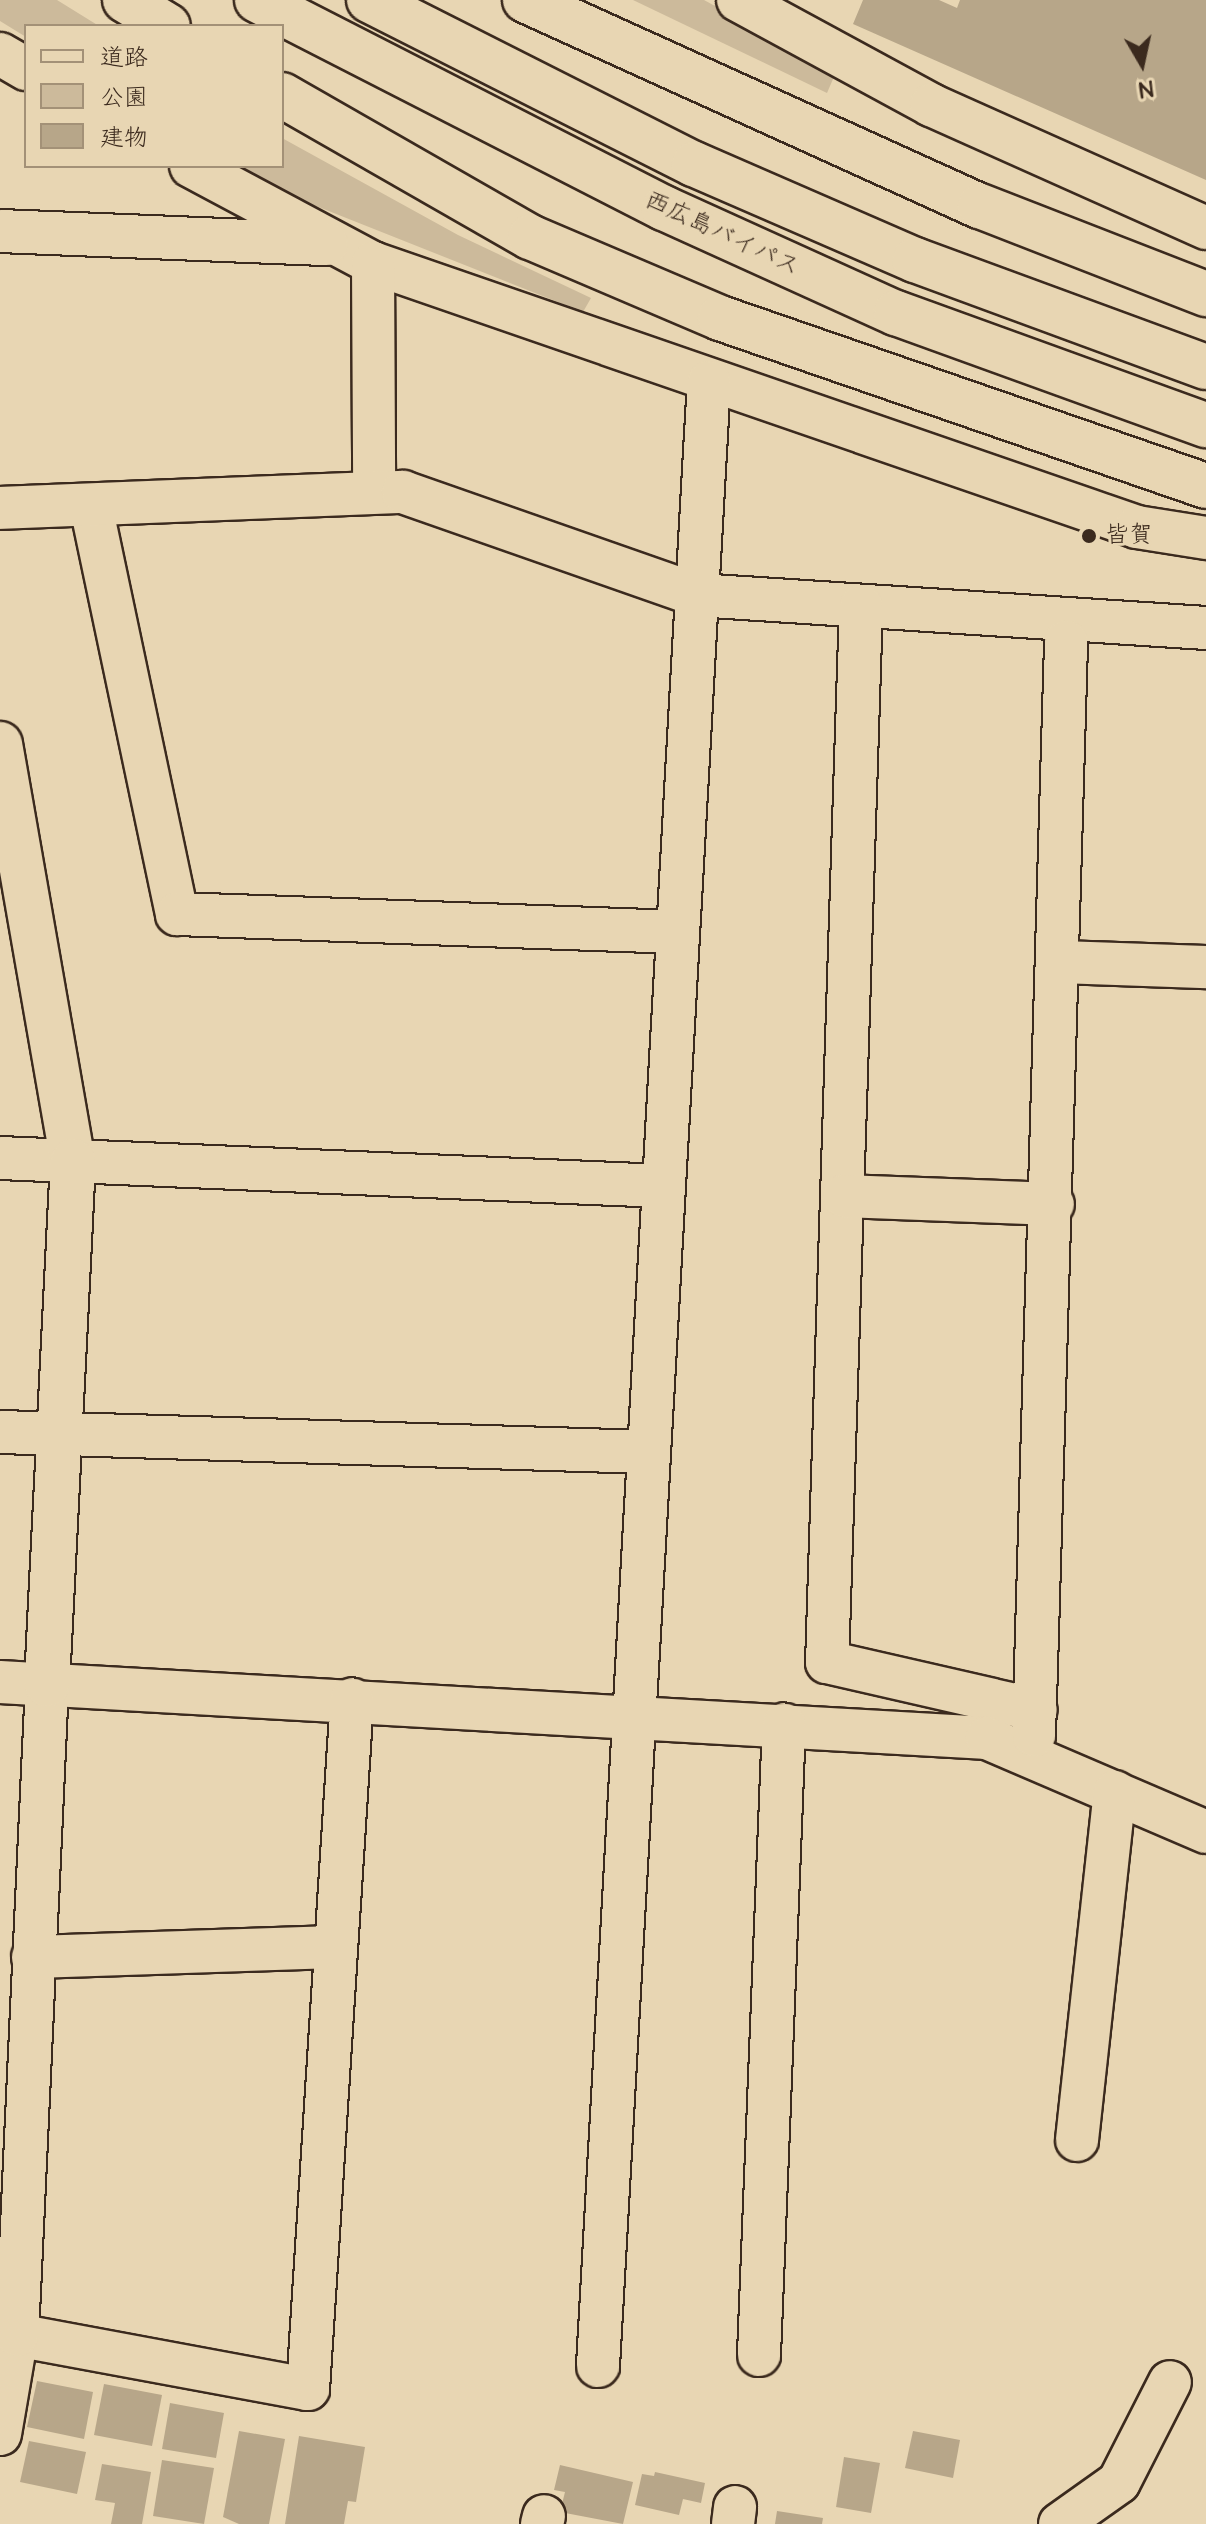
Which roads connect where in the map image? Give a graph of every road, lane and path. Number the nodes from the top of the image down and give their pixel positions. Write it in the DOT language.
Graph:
graph roads {
  1 [pos="125,0"];
  2 [pos="257,0"];
  3 [pos="369,0"];
  4 [pos="525,0"];
  5 [pos="738,0"];
  6 [pos="165,24"];
  7 [pos="0,54"];
  8 [pos="24,68"];
  9 [pos="284,96"];
  10 [pos="195,168"];
  11 [pos="1206,228"];
  12 [pos="0,231"];
  13 [pos="335,245"];
  14 [pos="373,263"];
  15 [pos="1206,294"];
  16 [pos="1206,367"];
  17 [pos="709,382"];
  18 [pos="1206,425"];
  19 [pos="1206,486"];
  20 [pos="374,491"];
  21 [pos="91,506"];
  22 [pos="0,508"];
  23 [pos="1206,538"];
  24 [pos="697,595"];
  25 [pos="861,606"];
  26 [pos="1206,628"];
  27 [pos="1066,641"];
  28 [pos="0,744"];
  29 [pos="10,858"];
  30 [pos="678,932"];
  31 [pos="1060,962"];
  32 [pos="1206,967"];
  33 [pos="0,1158"];
  34 [pos="73,1161"];
  35 [pos="662,1186"];
  36 [pos="844,1196"];
  37 [pos="1053,1204"];
  38 [pos="0,1432"];
  39 [pos="57,1435"];
  40 [pos="647,1452"];
  41 [pos="0,1682"];
  42 [pos="47,1684"];
  43 [pos="352,1699"];
  44 [pos="1036,1710"];
  45 [pos="633,1715"];
  46 [pos="784,1724"];
  47 [pos="1033,1754"];
  48 [pos="1115,1792"];
  49 [pos="1206,1832"];
  50 [pos="336,1947"];
  51 [pos="33,1957"];
  52 [pos="1077,2140"];
  53 [pos="8,2334"];
  54 [pos="759,2355"];
  55 [pos="598,2366"];
  56 [pos="1170,2382"];
  57 [pos="0,2434"];
  58 [pos="1060,2524"];
  1 -- 6 [label="main road"];
  2 -- 18 [label="main road, 西広島バイパス"];
  3 -- 16 [label="main road"];
  4 -- 15 [label="main road"];
  5 -- 11 [label="street"];
  7 -- 8 [label="street"];
  9 -- 19 [label="main road"];
  10 -- 13 [label="street"];
  12 -- 13 [label="street"];
  13 -- 14 [label="street"];
  14 -- 17 [label="street"];
  14 -- 20 [label="street"];
  17 -- 23 [label="street"];
  17 -- 24 [label="street"];
  20 -- 21 [label="street"];
  20 -- 24 [label="street"];
  21 -- 22 [label="street"];
  21 -- 30 [label="street"];
  24 -- 25 [label="street"];
  24 -- 30 [label="street"];
  25 -- 26 [label="street"];
  25 -- 36 [label="street"];
  27 -- 31 [label="street"];
  28 -- 29 [label="main road"];
  29 -- 34 [label="main road"];
  30 -- 35 [label="street"];
  31 -- 32 [label="street"];
  31 -- 37 [label="street"];
  33 -- 34 [label="street"];
  34 -- 35 [label="street"];
  34 -- 39 [label="main road"];
  35 -- 40 [label="street"];
  36 -- 37 [label="street"];
  36 -- 44 [label="street"];
  37 -- 44 [label="street"];
  38 -- 39 [label="street"];
  39 -- 40 [label="street"];
  39 -- 42 [label="main road"];
  40 -- 45 [label="street"];
  41 -- 42 [label="street"];
  42 -- 43 [label="street"];
  42 -- 51 [label="street"];
  43 -- 45 [label="street"];
  43 -- 50 [label="street"];
  44 -- 47 [label="street"];
  45 -- 46 [label="street"];
  45 -- 55 [label="street"];
  46 -- 47 [label="street"];
  46 -- 54 [label="street"];
  47 -- 48 [label="street"];
  48 -- 49 [label="street"];
  48 -- 52 [label="street"];
  50 -- 51 [label="street"];
  50 -- 53 [label="street"];
  51 -- 53 [label="street"];
  53 -- 57 [label="street"];
  56 -- 58 [label="street"];
}
